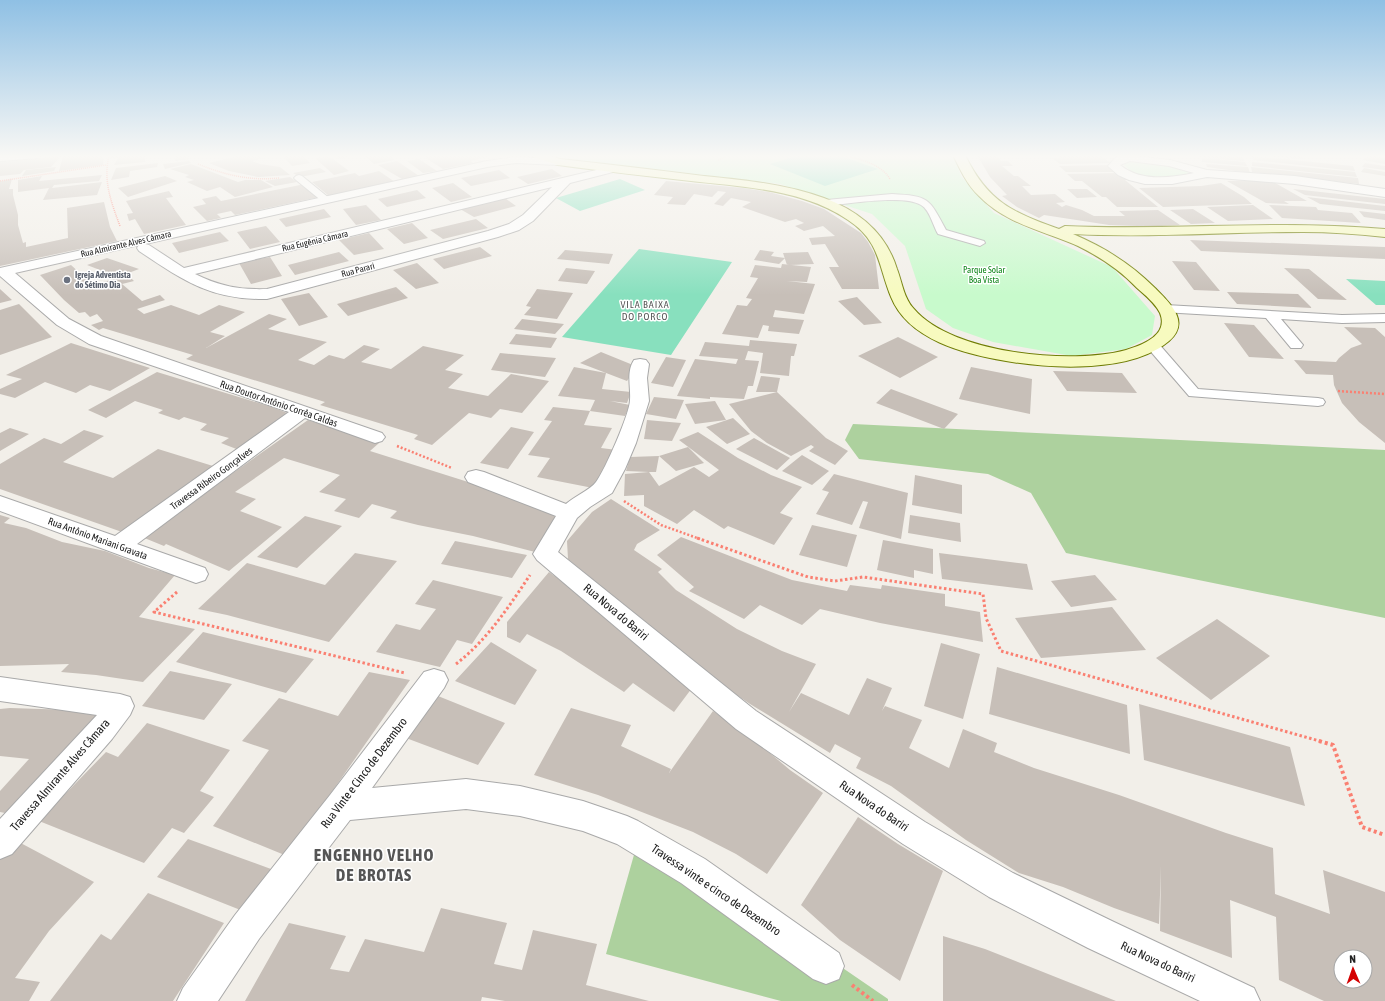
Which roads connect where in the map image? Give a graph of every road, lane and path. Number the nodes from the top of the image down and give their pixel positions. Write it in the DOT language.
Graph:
graph roads {
  1 [pos="112,202"];
  2 [pos="318,202"];
  3 [pos="478,202"];
  4 [pos="544,202"];
  5 [pos="822,202"];
  6 [pos="840,202"];
  7 [pos="922,202"];
  8 [pos="992,202"];
  9 [pos="826,203"];
  10 [pos="1044,229"];
  11 [pos="1140,232"];
  12 [pos="1385,233"];
  13 [pos="127,243"];
  14 [pos="980,243"];
  15 [pos="144,248"];
  16 [pos="1117,252"];
  17 [pos="2,271"];
  18 [pos="181,272"];
  19 [pos="1166,309"];
  20 [pos="1270,315"];
  21 [pos="1385,318"];
  22 [pos="1296,345"];
  23 [pos="1153,346"];
  24 [pos="640,364"];
  25 [pos="1385,394"];
  26 [pos="1318,402"];
  27 [pos="303,411"];
  28 [pos="375,437"];
  29 [pos="476,477"];
  30 [pos="604,488"];
  31 [pos="0,503"];
  32 [pos="569,513"];
  33 [pos="120,545"];
  34 [pos="545,554"];
  35 [pos="196,574"];
  36 [pos="434,680"];
  37 [pos="0,689"];
  38 [pos="341,806"];
  39 [pos="1385,835"];
  40 [pos="0,843"];
  41 [pos="826,966"];
  42 [pos="196,1001"];
  43 [pos="1241,1001"];
  1 -- 13 [label="path"];
  2 -- 13 [label="street, Rua Almirante Alves Câmara"];
  3 -- 18 [label="street, Rua Eugênia Câmara"];
  4 -- 18 [label="street, Rua Parari"];
  5 -- 9 [label="street"];
  6 -- 9 [label="lane"];
  7 -- 14 [label="lane"];
  8 -- 10 [label="street"];
  9 -- 23 [label="street"];
  10 -- 11 [label="street"];
  10 -- 16 [label="street"];
  11 -- 12 [label="street"];
  11 -- 16 [label="street"];
  13 -- 17 [label="street, Rua Almirante Alves Câmara"];
  15 -- 18 [label="street, Rua Parari"];
  16 -- 19 [label="street"];
  17 -- 27 [label="street, Rua Doutor Antônio Corrêa Caldas"];
  19 -- 20 [label="lane"];
  19 -- 23 [label="street"];
  20 -- 21 [label="lane"];
  20 -- 22 [label="lane"];
  23 -- 26 [label="lane"];
  24 -- 30 [label="street"];
  25 -- 26 [label="path"];
  27 -- 28 [label="street, Rua Doutor Antônio Corrêa Caldas"];
  27 -- 33 [label="street, Travessa Ribeiro Gonçalves"];
  28 -- 29 [label="path"];
  29 -- 32 [label="street"];
  30 -- 32 [label="street"];
  30 -- 39 [label="path"];
  31 -- 33 [label="street, Rua Antônio Mariani Gravata"];
  32 -- 34 [label="street"];
  33 -- 35 [label="street, Rua Antônio Mariani Gravata"];
  34 -- 36 [label="path"];
  34 -- 43 [label="street, Rua Nova do Bariri"];
  35 -- 36 [label="path"];
  36 -- 38 [label="street, Rua Vinte e Cinco de Dezembro"];
  37 -- 40 [label="street, Travessa Almirante Alves Câmara"];
  38 -- 41 [label="street, Travessa vinte e cinco de Dezembro"];
  38 -- 42 [label="street, Rua Vinte e Cinco de Dezembro"];
}
